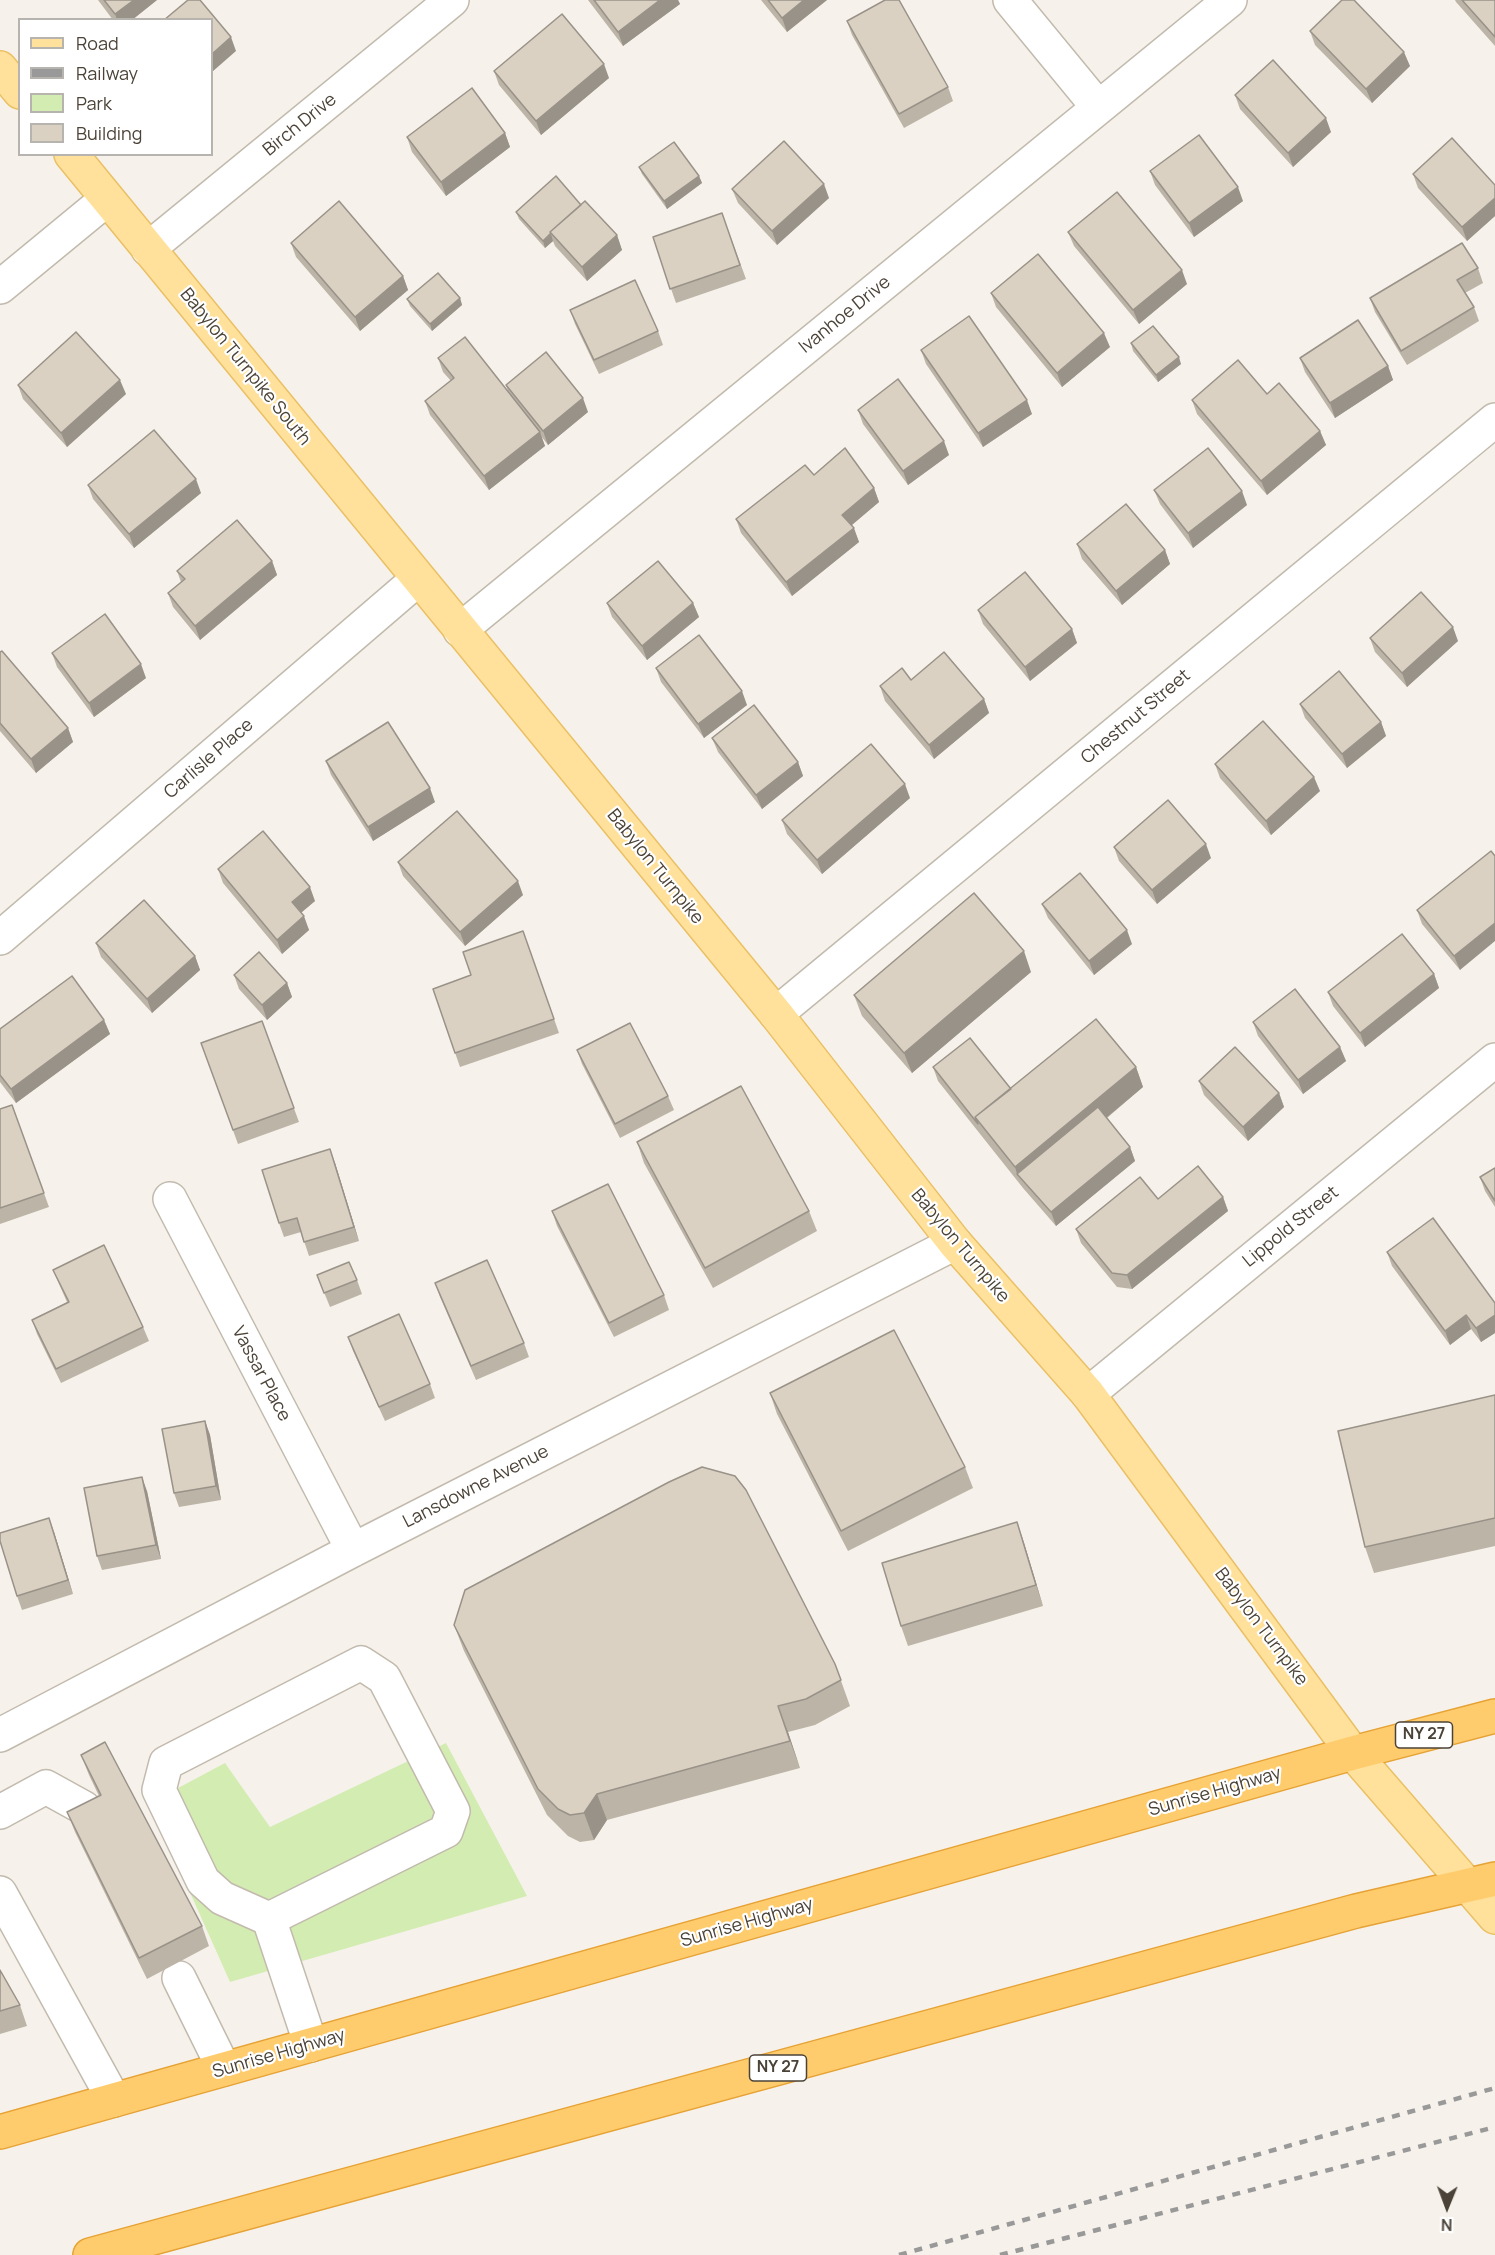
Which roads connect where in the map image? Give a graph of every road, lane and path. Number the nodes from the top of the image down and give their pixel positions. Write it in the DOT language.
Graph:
graph roads {
  1 [pos="452,0"];
  2 [pos="1010,0"];
  3 [pos="1230,0"];
  4 [pos="0,68"];
  5 [pos="18,90"];
  6 [pos="1098,107"];
  7 [pos="73,156"];
  8 [pos="107,199"];
  9 [pos="148,249"];
  10 [pos="0,287"];
  11 [pos="1495,420"];
  12 [pos="418,579"];
  13 [pos="460,630"];
  14 [pos="0,938"];
  15 [pos="776,1014"];
  16 [pos="1495,1060"];
  17 [pos="170,1199"];
  18 [pos="955,1243"];
  19 [pos="1088,1394"];
  20 [pos="353,1550"];
  21 [pos="1495,1716"];
  22 [pos="0,1736"];
  23 [pos="1353,1753"];
  24 [pos="84,1808"];
  25 [pos="0,1812"];
  26 [pos="1481,1883"];
  27 [pos="0,1893"];
  28 [pos="1495,1917"];
  29 [pos="269,1919"];
  30 [pos="179,1978"];
  31 [pos="311,2045"];
  32 [pos="224,2069"];
  33 [pos="114,2100"];
  34 [pos="0,2132"];
  35 [pos="90,2255"];
  1 -- 9 [label="street, Birch Drive"];
  2 -- 6 [label="street"];
  3 -- 6 [label="street, Ivanhoe Drive"];
  4 -- 5 [label="main road"];
  6 -- 13 [label="street, Ivanhoe Drive"];
  7 -- 8 [label="main road, Babylon Turnpike South"];
  8 -- 9 [label="main road, Babylon Turnpike South"];
  8 -- 10 [label="street"];
  9 -- 12 [label="main road, Babylon Turnpike South"];
  11 -- 15 [label="street, Chestnut Street"];
  12 -- 13 [label="main road, Babylon Turnpike"];
  12 -- 14 [label="street, Carlisle Place"];
  13 -- 15 [label="main road, Babylon Turnpike"];
  15 -- 18 [label="main road, Babylon Turnpike"];
  16 -- 19 [label="street, Lippold Street"];
  17 -- 20 [label="street, Vassar Place"];
  18 -- 19 [label="main road, Babylon Turnpike"];
  18 -- 20 [label="street, Lansdowne Avenue"];
  19 -- 23 [label="main road, Babylon Turnpike"];
  20 -- 22 [label="street, Lansdowne Avenue"];
  21 -- 23 [label="highway, Sunrise Highway / NY 27"];
  23 -- 26 [label="main road, Babylon Turnpike"];
  23 -- 31 [label="highway, Sunrise Highway / NY 27"];
  24 -- 25 [label="street"];
  26 -- 28 [label="main road, Babylon Turnpike"];
  26 -- 35 [label="highway, NY 27"];
  27 -- 33 [label="street"];
  29 -- 29 [label="street"];
  29 -- 31 [label="street"];
  30 -- 32 [label="street"];
  31 -- 32 [label="highway, Sunrise Highway / NY 27"];
  32 -- 33 [label="highway, Sunrise Highway / NY 27"];
  33 -- 34 [label="highway, Sunrise Highway / NY 27"];
}
